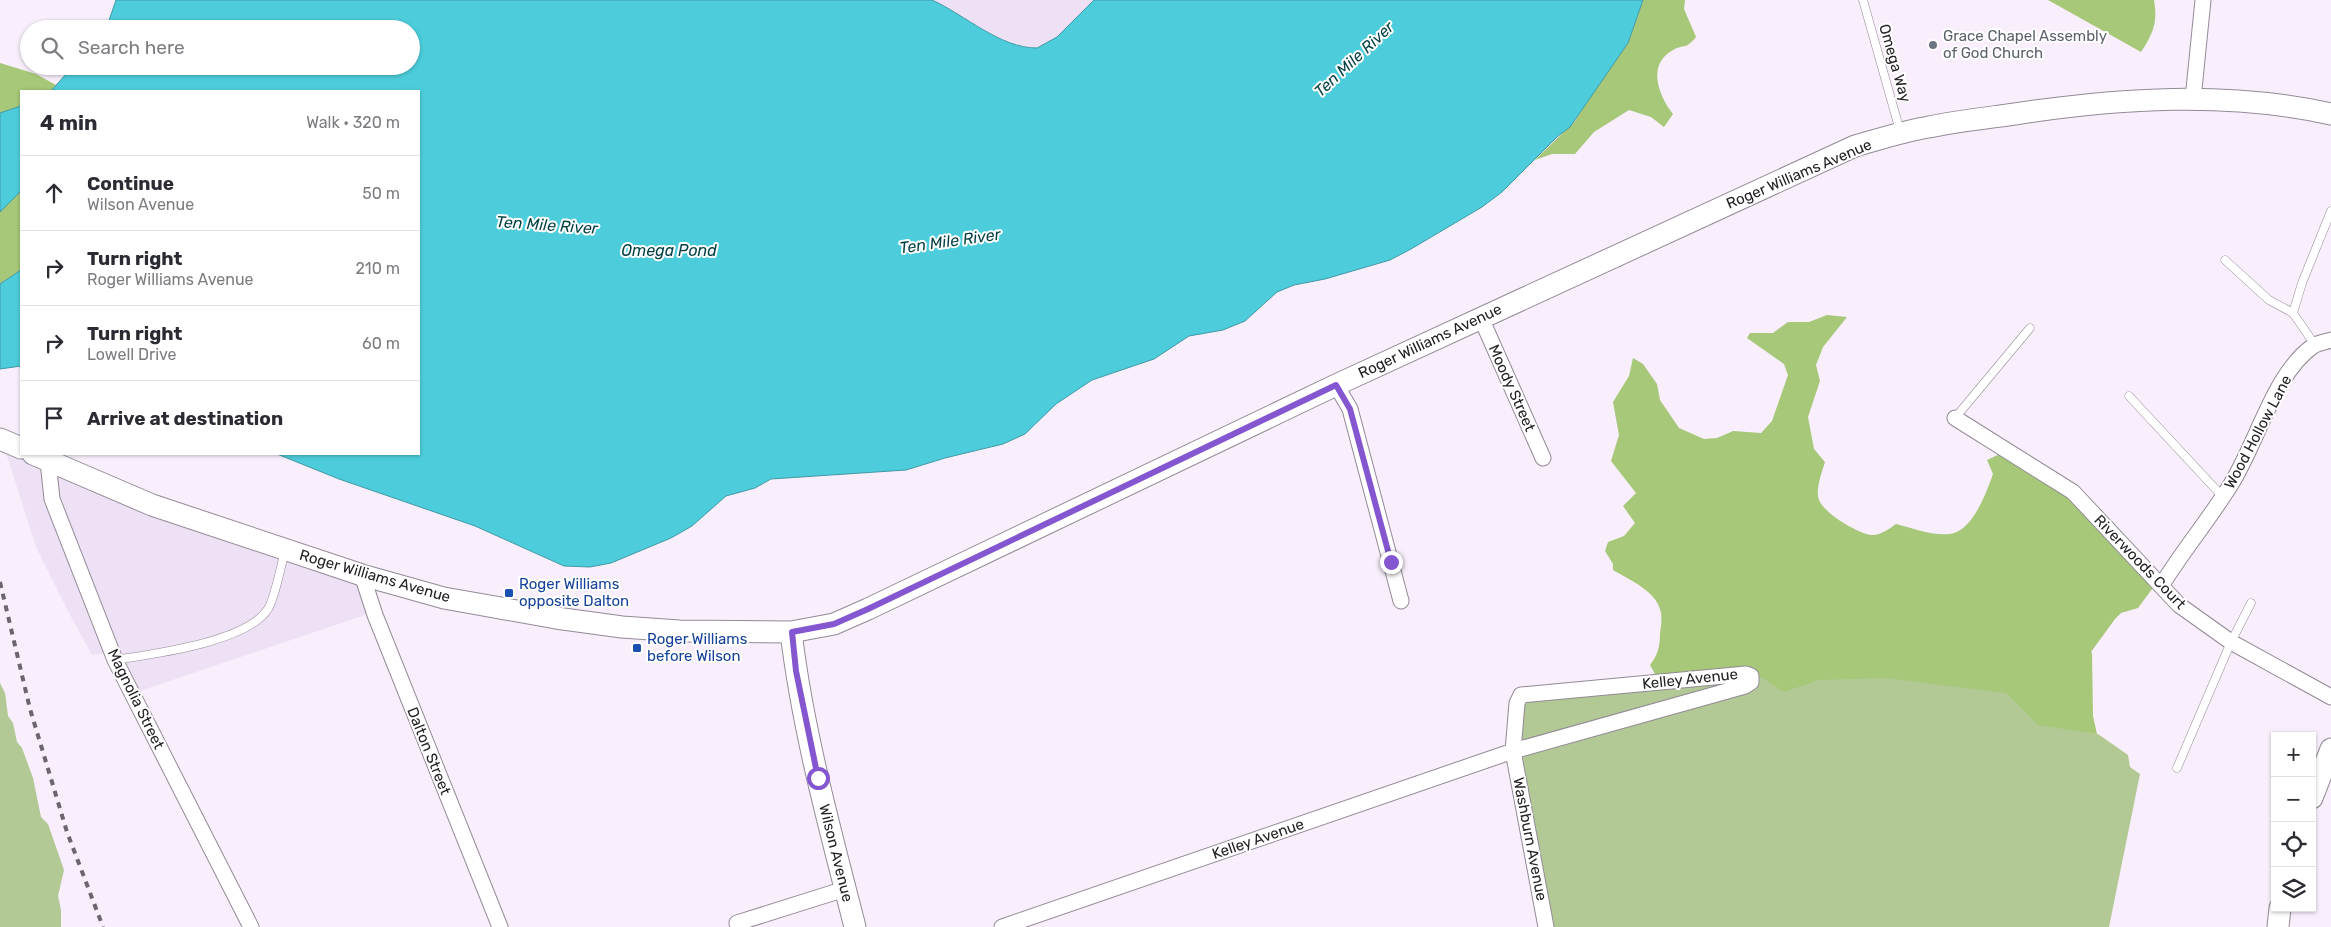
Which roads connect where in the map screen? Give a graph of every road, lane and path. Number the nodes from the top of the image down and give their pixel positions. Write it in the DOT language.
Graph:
graph roads {
  1 [pos="1863,0"];
  2 [pos="2203,0"];
  3 [pos="2193,99"];
  4 [pos="2331,114"];
  5 [pos="1901,133"];
  6 [pos="2331,212"];
  7 [pos="2226,260"];
  8 [pos="2293,312"];
  9 [pos="1482,318"];
  10 [pos="2030,328"];
  11 [pos="2331,340"];
  12 [pos="2315,345"];
  13 [pos="1336,385"];
  14 [pos="2129,396"];
  15 [pos="1955,418"];
  16 [pos="0,440"];
  17 [pos="20,448"];
  18 [pos="41,457"];
  19 [pos="1543,458"];
  20 [pos="2223,497"];
  21 [pos="286,550"];
  22 [pos="362,575"];
  23 [pos="2161,586"];
  24 [pos="1401,601"];
  25 [pos="2252,603"];
  26 [pos="792,632"];
  27 [pos="2231,642"];
  28 [pos="115,660"];
  29 [pos="2331,698"];
  30 [pos="2331,748"];
  31 [pos="1513,751"];
  32 [pos="2177,768"];
  33 [pos="2316,787"];
  34 [pos="845,890"];
  35 [pos="2280,912"];
  36 [pos="738,923"];
  37 [pos="251,927"];
  38 [pos="500,927"];
  39 [pos="854,927"];
  40 [pos="1002,927"];
  41 [pos="1546,927"];
  42 [pos="2278,927"];
  1 -- 5 [label="lane, Omega Way"];
  2 -- 3 [label="street"];
  3 -- 4 [label="main road, Roger Williams Avenue"];
  3 -- 5 [label="main road, Roger Williams Avenue"];
  5 -- 9 [label="main road, Roger Williams Avenue"];
  6 -- 8 [label="lane"];
  7 -- 8 [label="lane"];
  8 -- 12 [label="lane"];
  9 -- 13 [label="main road, Roger Williams Avenue"];
  9 -- 19 [label="street, Moody Street"];
  10 -- 15 [label="lane"];
  11 -- 12 [label="street, Wood Hollow Lane"];
  12 -- 20 [label="street, Wood Hollow Lane"];
  13 -- 24 [label="street"];
  13 -- 26 [label="main road, Roger Williams Avenue"];
  14 -- 20 [label="lane"];
  15 -- 23 [label="street, Riverwoods Court"];
  16 -- 17 [label="main road"];
  18 -- 21 [label="main road, Roger Williams Avenue"];
  18 -- 28 [label="street, Magnolia Street"];
  20 -- 23 [label="street, Wood Hollow Lane"];
  21 -- 22 [label="main road, Roger Williams Avenue"];
  21 -- 28 [label="lane"];
  22 -- 26 [label="main road, Roger Williams Avenue"];
  22 -- 38 [label="street, Dalton Street"];
  23 -- 27 [label="street, Riverwoods Court"];
  25 -- 27 [label="lane"];
  26 -- 34 [label="main road, Wilson Avenue"];
  27 -- 29 [label="street, Riverwoods Court"];
  27 -- 32 [label="lane"];
  28 -- 37 [label="street, Magnolia Street"];
  30 -- 33 [label="main road"];
  31 -- 31 [label="street, Kelley Avenue"];
  31 -- 40 [label="street, Kelley Avenue"];
  31 -- 41 [label="street, Washburn Avenue"];
  34 -- 36 [label="street"];
  34 -- 39 [label="main road, Wilson Avenue"];
  35 -- 42 [label="main road"];
}
